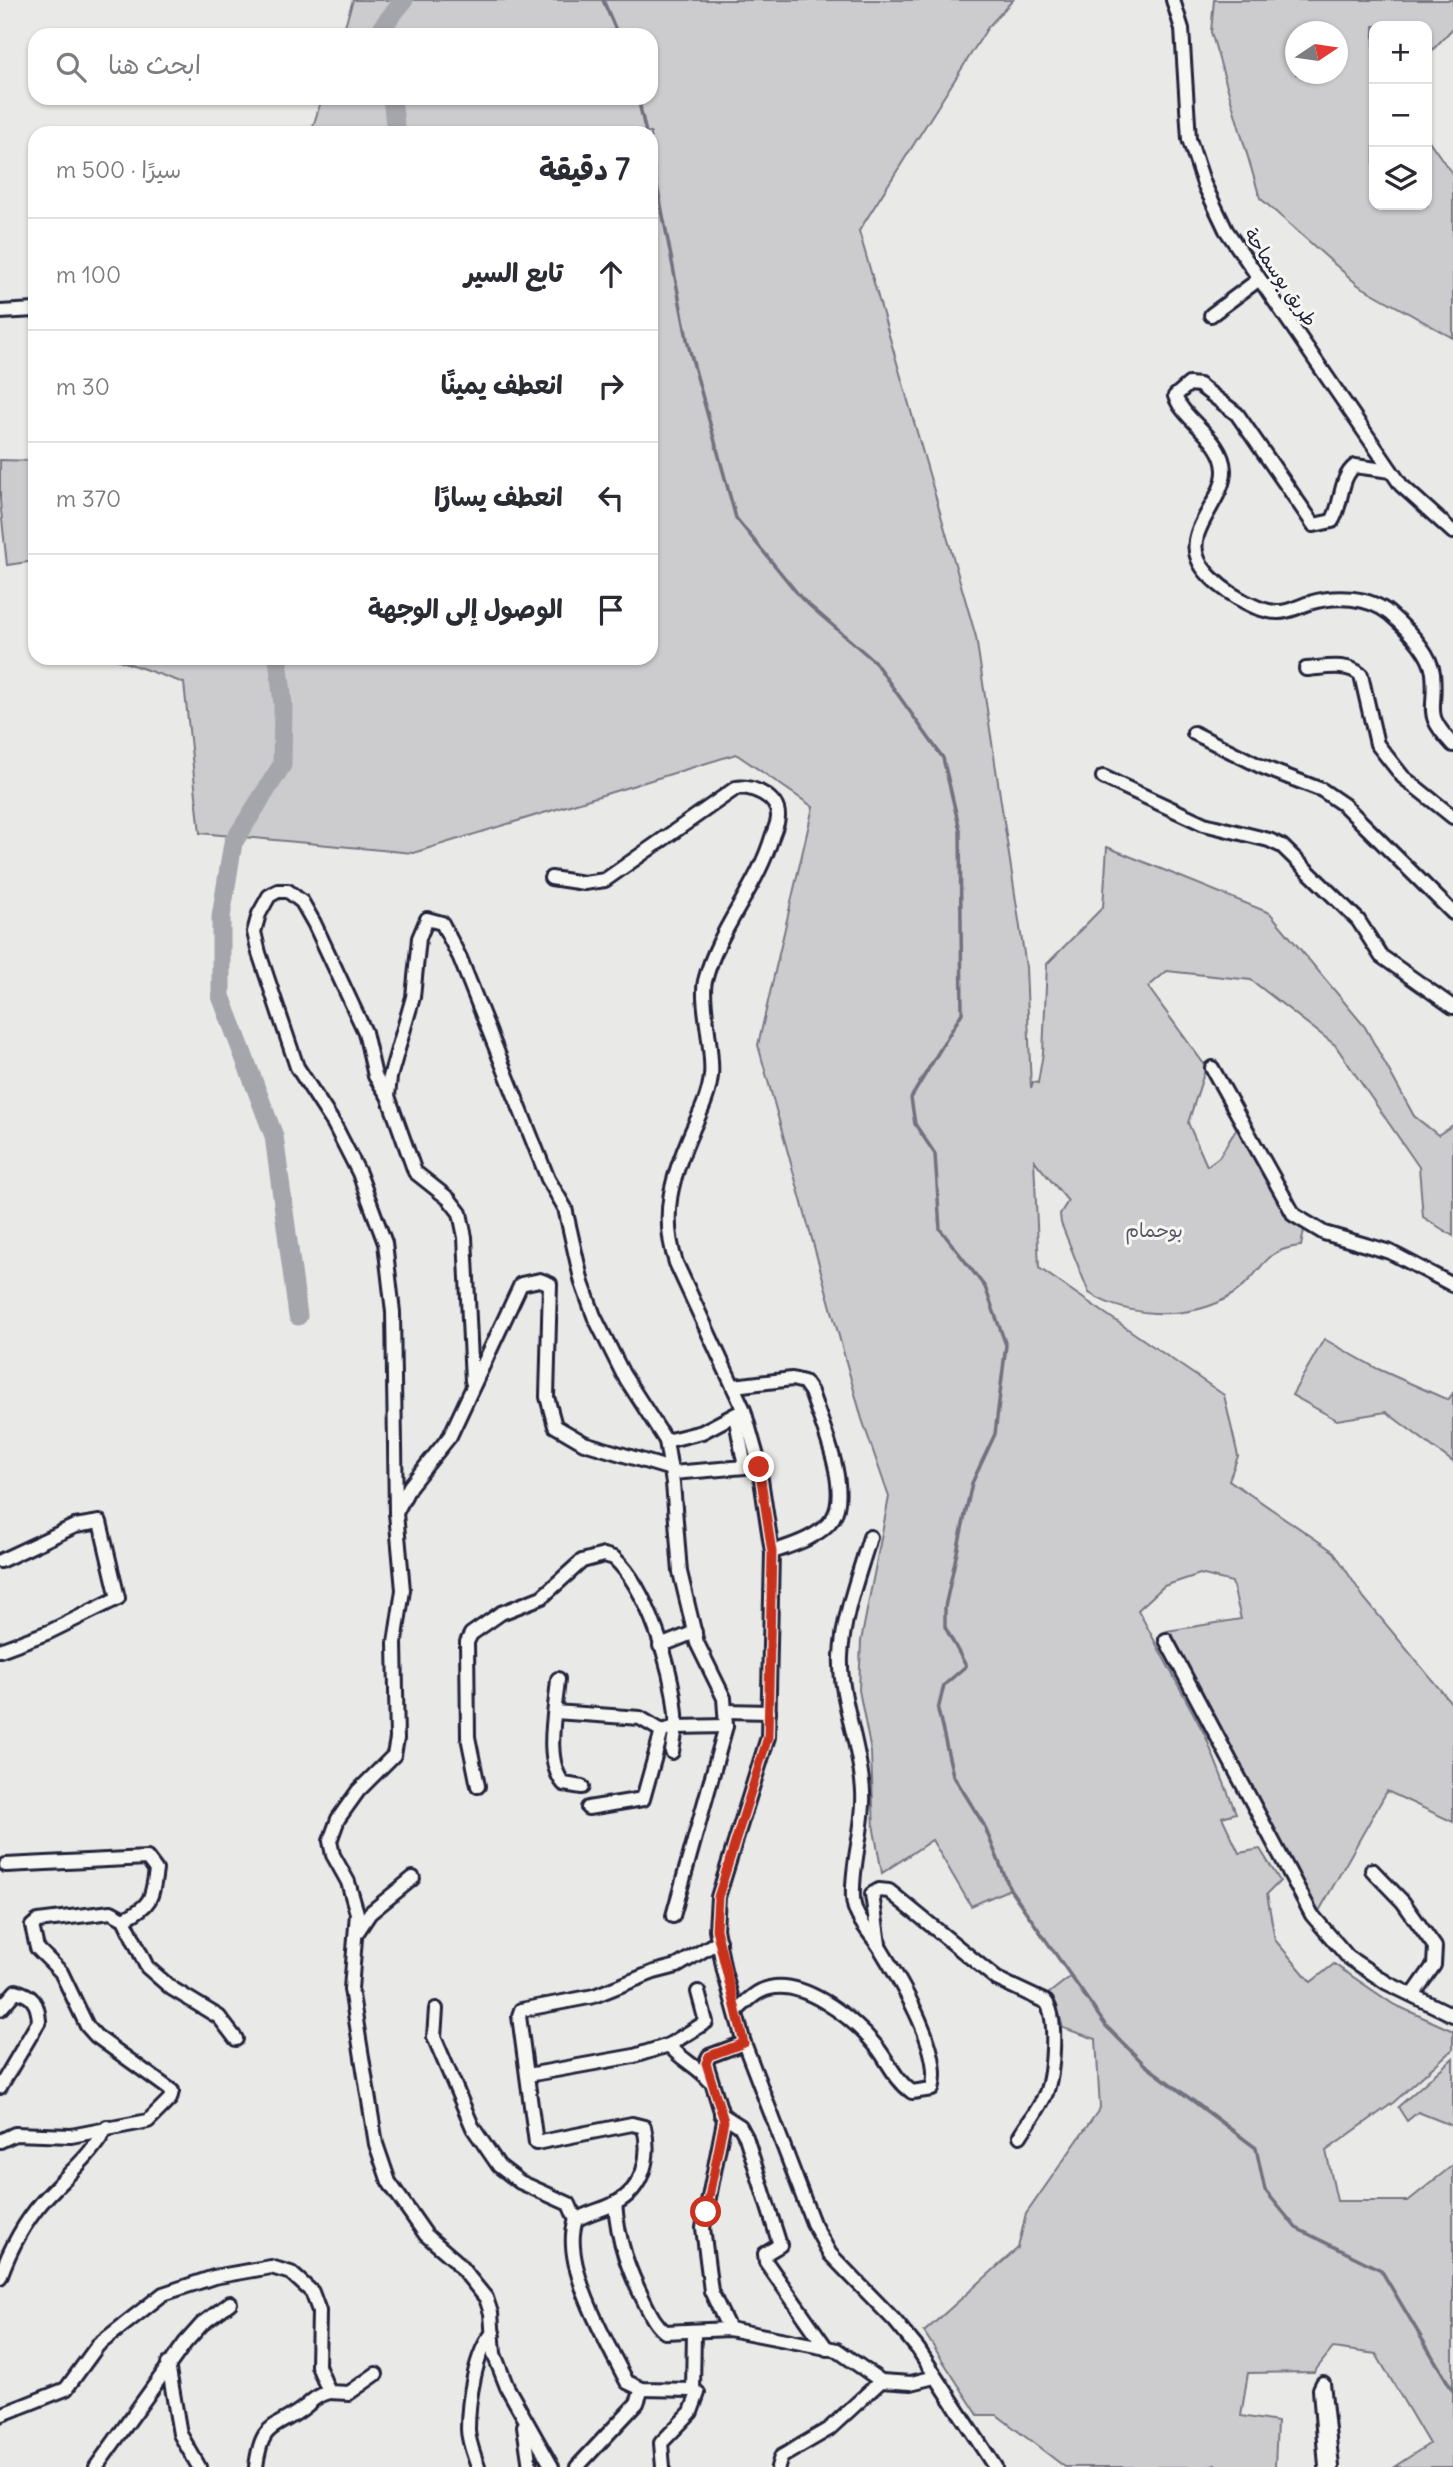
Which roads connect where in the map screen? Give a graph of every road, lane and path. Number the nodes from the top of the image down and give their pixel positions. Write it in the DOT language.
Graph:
graph roads {
  1 [pos="1173,0"];
  2 [pos="1258,280"];
  3 [pos="28,310"];
  4 [pos="0,312"];
  5 [pos="1211,315"];
  6 [pos="1391,471"];
  7 [pos="1453,532"];
  8 [pos="1306,670"];
  9 [pos="1194,733"];
  10 [pos="1453,745"];
  11 [pos="1103,777"];
  12 [pos="1453,817"];
  13 [pos="551,878"];
  14 [pos="1453,912"];
  15 [pos="1453,1007"];
  16 [pos="1212,1068"];
  17 [pos="388,1096"];
  18 [pos="1453,1285"];
  19 [pos="472,1385"];
  20 [pos="734,1386"];
  21 [pos="739,1413"];
  22 [pos="666,1441"];
  23 [pos="745,1467"];
  24 [pos="759,1467"];
  25 [pos="672,1471"];
  26 [pos="396,1513"];
  27 [pos="870,1537"];
  28 [pos="772,1552"];
  29 [pos="0,1561"];
  30 [pos="695,1632"];
  31 [pos="1166,1640"];
  32 [pos="660,1646"];
  33 [pos="0,1650"];
  34 [pos="558,1679"];
  35 [pos="726,1711"];
  36 [pos="555,1712"];
  37 [pos="769,1712"];
  38 [pos="726,1726"];
  39 [pos="676,1727"];
  40 [pos="662,1731"];
  41 [pos="672,1752"];
  42 [pos="478,1786"];
  43 [pos="582,1787"];
  44 [pos="588,1808"];
  45 [pos="6,1865"];
  46 [pos="1372,1870"];
  47 [pos="412,1878"];
  48 [pos="673,1916"];
  49 [pos="124,1919"];
  50 [pos="354,1936"];
  51 [pos="719,1941"];
  52 [pos="880,1948"];
  53 [pos="698,1992"];
  54 [pos="1413,1995"];
  55 [pos="0,2009"];
  56 [pos="436,2009"];
  57 [pos="736,2011"];
  58 [pos="1453,2015"];
  59 [pos="236,2039"];
  60 [pos="744,2043"];
  61 [pos="669,2045"];
  62 [pos="528,2075"];
  63 [pos="711,2083"];
  64 [pos="0,2087"];
  65 [pos="721,2114"];
  66 [pos="107,2127"];
  67 [pos="1020,2136"];
  68 [pos="0,2141"];
  69 [pos="536,2143"];
  70 [pos="525,2151"];
  71 [pos="615,2203"];
  72 [pos="576,2220"];
  73 [pos="0,2277"];
  74 [pos="230,2303"];
  75 [pos="729,2329"];
  76 [pos="694,2331"];
  77 [pos="493,2333"];
  78 [pos="827,2349"];
  79 [pos="168,2364"];
  80 [pos="376,2374"];
  81 [pos="934,2377"];
  82 [pos="881,2381"];
  83 [pos="642,2389"];
  84 [pos="694,2390"];
  85 [pos="329,2392"];
  86 [pos="0,2415"];
  87 [pos="522,2415"];
  88 [pos="96,2467"];
  89 [pos="199,2467"];
  90 [pos="256,2467"];
  91 [pos="478,2467"];
  92 [pos="530,2467"];
  93 [pos="552,2467"];
  94 [pos="577,2467"];
  95 [pos="663,2467"];
  96 [pos="778,2467"];
  97 [pos="995,2467"];
  98 [pos="1326,2467"];
  99 [pos="1332,2467"];
  1 -- 2 [label="street, طريق بوسماحة"];
  2 -- 5 [label="street"];
  2 -- 6 [label="street, طريق بوسماحة"];
  3 -- 4 [label="street"];
  6 -- 7 [label="street, طريق بوسماحة"];
  6 -- 10 [label="street"];
  8 -- 12 [label="street"];
  9 -- 14 [label="street"];
  11 -- 15 [label="street"];
  13 -- 20 [label="street"];
  16 -- 18 [label="street"];
  17 -- 19 [label="street"];
  17 -- 22 [label="street"];
  17 -- 26 [label="street"];
  19 -- 25 [label="street"];
  19 -- 26 [label="street"];
  20 -- 21 [label="street"];
  20 -- 28 [label="street"];
  21 -- 22 [label="street"];
  21 -- 23 [label="street"];
  21 -- 24 [label="street"];
  22 -- 25 [label="street"];
  23 -- 24 [label="street"];
  23 -- 25 [label="street"];
  24 -- 28 [label="street"];
  25 -- 30 [label="street"];
  26 -- 50 [label="street"];
  27 -- 52 [label="street"];
  28 -- 37 [label="street"];
  29 -- 33 [label="street"];
  30 -- 32 [label="street"];
  30 -- 35 [label="street"];
  31 -- 54 [label="street"];
  32 -- 39 [label="street"];
  32 -- 42 [label="street"];
  34 -- 36 [label="street"];
  35 -- 37 [label="street"];
  35 -- 38 [label="street"];
  36 -- 40 [label="street"];
  36 -- 43 [label="street"];
  37 -- 51 [label="street"];
  38 -- 39 [label="street"];
  38 -- 48 [label="street"];
  39 -- 40 [label="street"];
  39 -- 41 [label="street"];
  40 -- 44 [label="street"];
  45 -- 49 [label="street"];
  46 -- 54 [label="street"];
  47 -- 50 [label="street"];
  49 -- 59 [label="street"];
  49 -- 66 [label="street"];
  50 -- 77 [label="street"];
  51 -- 57 [label="street"];
  51 -- 62 [label="street"];
  52 -- 57 [label="street"];
  52 -- 67 [label="street"];
  53 -- 61 [label="street"];
  54 -- 58 [label="street"];
  55 -- 64 [label="street"];
  56 -- 72 [label="street"];
  57 -- 60 [label="street"];
  60 -- 63 [label="street"];
  60 -- 81 [label="street"];
  61 -- 62 [label="street"];
  61 -- 63 [label="street"];
  62 -- 69 [label="street"];
  63 -- 65 [label="street"];
  65 -- 75 [label="street"];
  65 -- 78 [label="street"];
  66 -- 68 [label="street"];
  66 -- 73 [label="street"];
  69 -- 70 [label="street"];
  69 -- 71 [label="street"];
  71 -- 72 [label="street"];
  71 -- 76 [label="street"];
  72 -- 83 [label="street"];
  74 -- 79 [label="street"];
  75 -- 76 [label="street"];
  75 -- 78 [label="street"];
  76 -- 84 [label="street"];
  77 -- 87 [label="street"];
  77 -- 91 [label="street"];
  78 -- 82 [label="street"];
  79 -- 88 [label="street"];
  79 -- 89 [label="street"];
  80 -- 85 [label="street"];
  81 -- 82 [label="street"];
  81 -- 97 [label="street"];
  82 -- 96 [label="street"];
  83 -- 84 [label="street"];
  83 -- 94 [label="street"];
  84 -- 95 [label="street"];
  85 -- 86 [label="street"];
  85 -- 90 [label="street"];
  87 -- 92 [label="street"];
  87 -- 93 [label="street"];
  98 -- 99 [label="street"];
}
